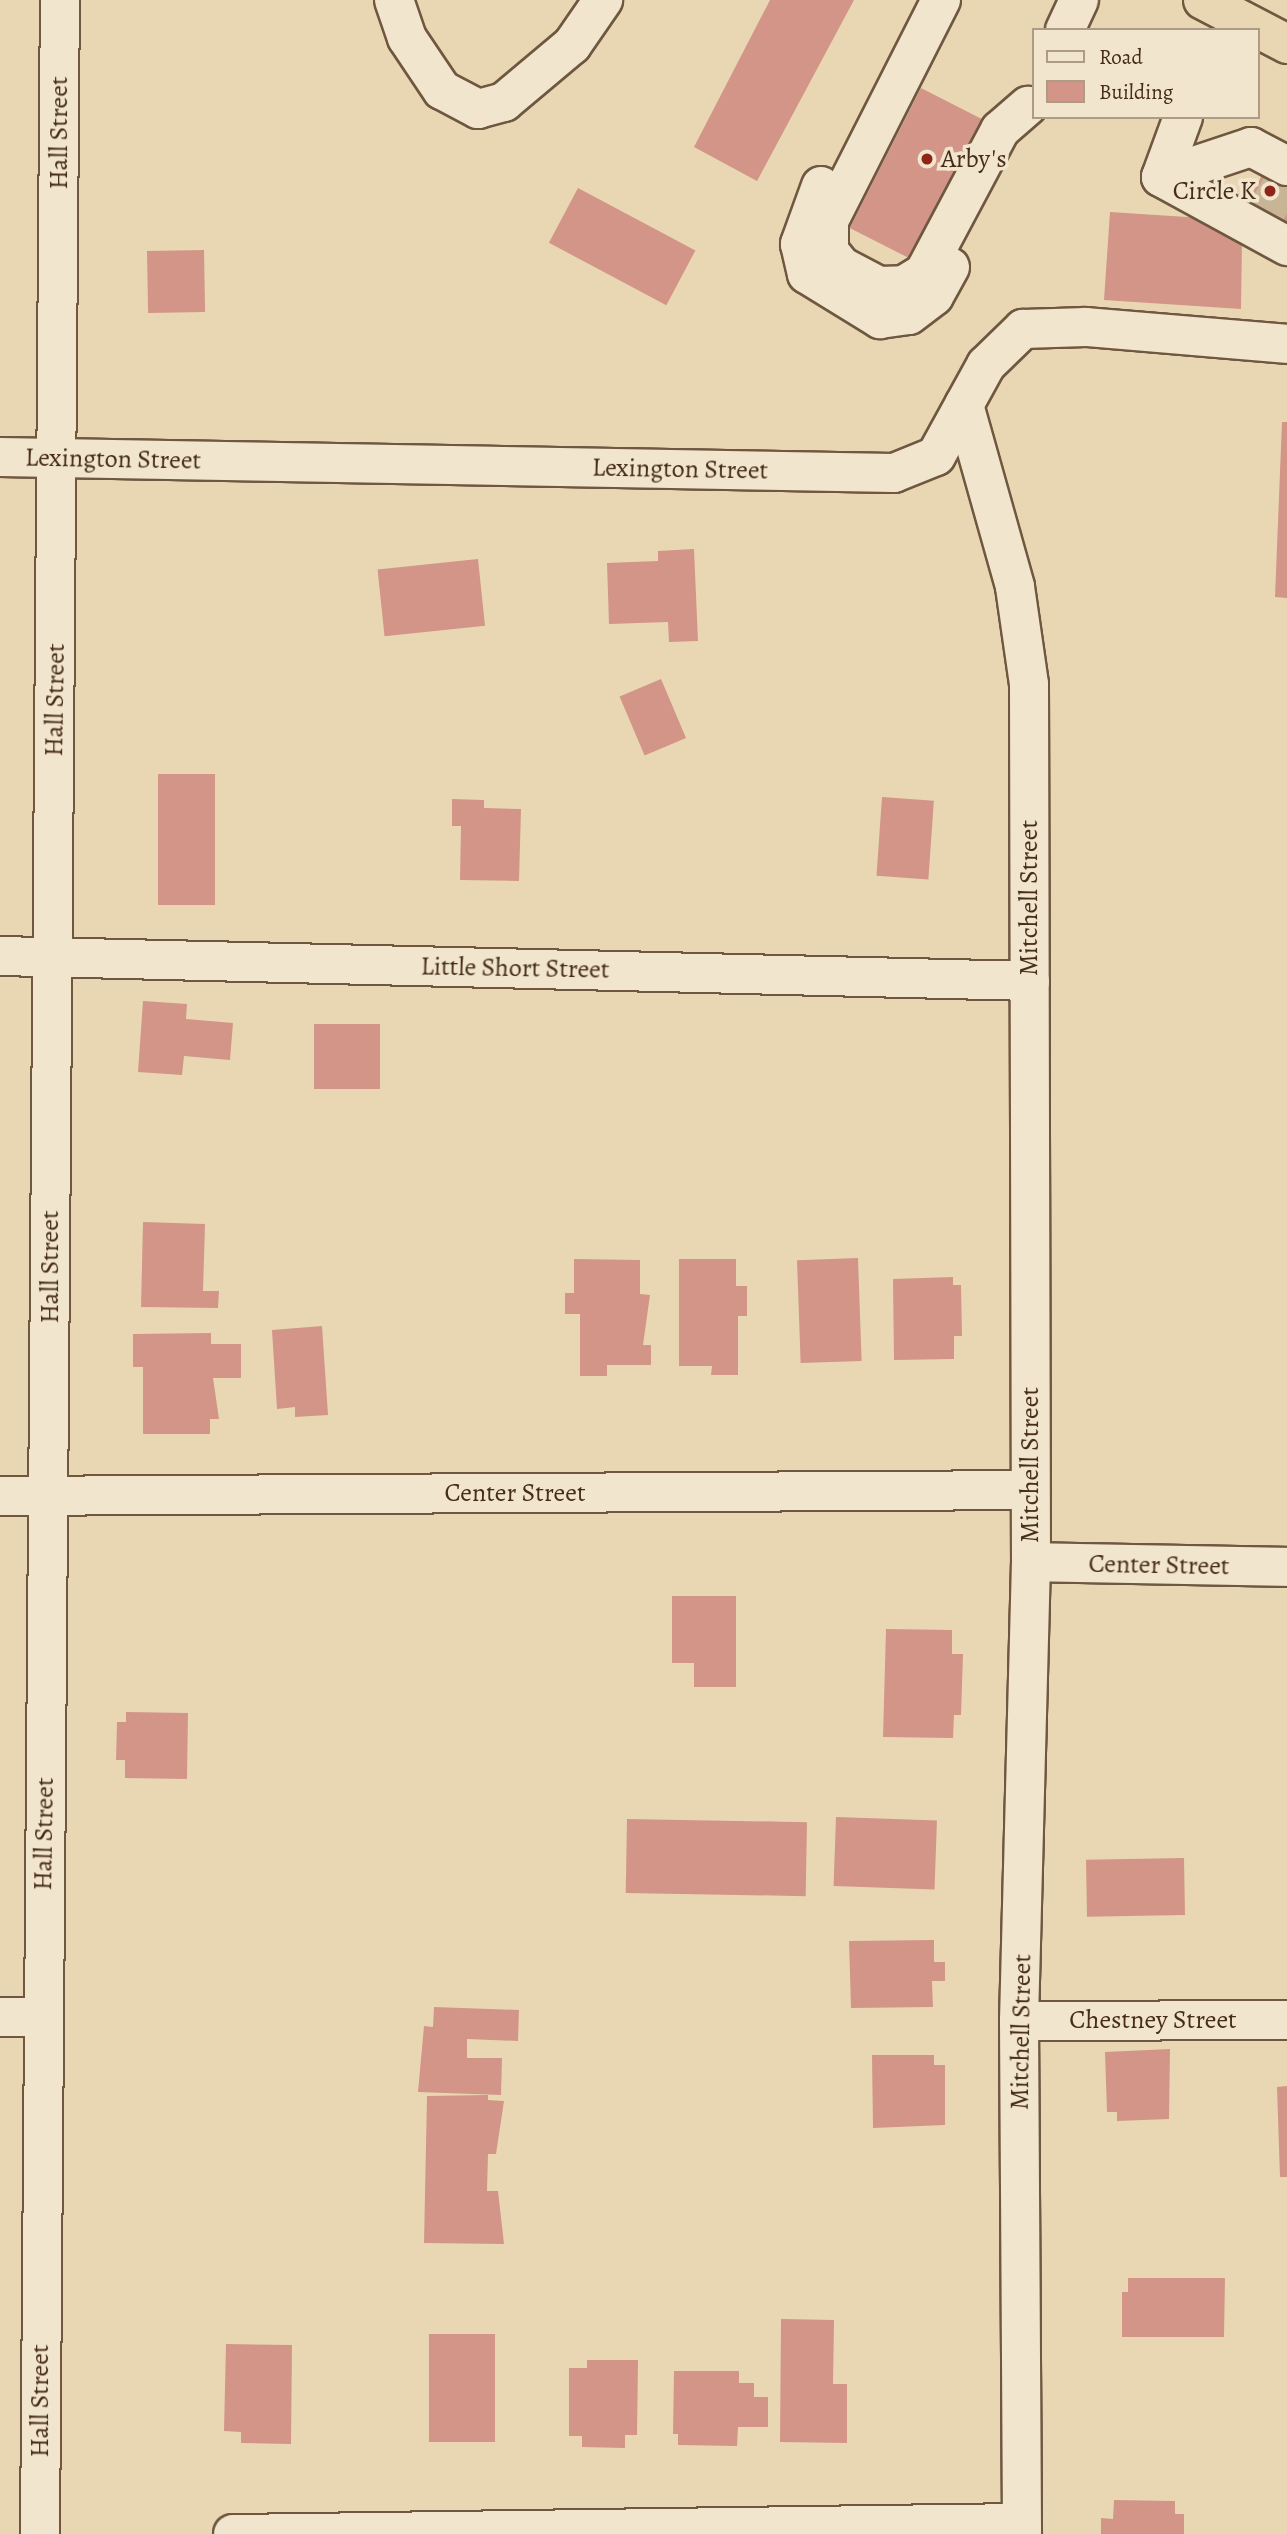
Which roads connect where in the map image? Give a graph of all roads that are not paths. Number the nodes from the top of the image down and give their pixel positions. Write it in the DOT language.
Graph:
graph roads {
  1 [pos="60,0"];
  2 [pos="394,0"];
  3 [pos="603,0"];
  4 [pos="941,0"];
  5 [pos="1079,0"];
  6 [pos="1215,14"];
  7 [pos="1066,28"];
  8 [pos="1249,28"];
  9 [pos="1259,32"];
  10 [pos="1287,44"];
  11 [pos="1031,101"];
  12 [pos="1182,119"];
  13 [pos="1287,166"];
  14 [pos="1161,177"];
  15 [pos="1269,231"];
  16 [pos="1287,344"];
  17 [pos="964,405"];
  18 [pos="0,457"];
  19 [pos="58,457"];
  20 [pos="0,957"];
  21 [pos="52,957"];
  22 [pos="1030,981"];
  23 [pos="1030,1490"];
  24 [pos="0,1496"];
  25 [pos="48,1496"];
  26 [pos="1031,1562"];
  27 [pos="1287,1567"];
  28 [pos="0,2017"];
  29 [pos="42,2017"];
  30 [pos="1287,2020"];
  31 [pos="1019,2021"];
  32 [pos="1021,2529"];
  33 [pos="40,2534"];
  34 [pos="233,2534"];
  1 -- 19 [label="street, Hall Street"];
  2 -- 3 [label="street"];
  4 -- 11 [label="street"];
  5 -- 7 [label="street"];
  6 -- 8 [label="highway"];
  9 -- 10 [label="highway"];
  12 -- 14 [label="street"];
  13 -- 14 [label="street"];
  14 -- 15 [label="street"];
  16 -- 17 [label="street, Lexington Street"];
  17 -- 19 [label="street, Lexington Street"];
  17 -- 22 [label="street, Mitchell Street"];
  18 -- 19 [label="street, Lexington Street"];
  19 -- 21 [label="street, Hall Street"];
  20 -- 21 [label="street, Little Short Street"];
  21 -- 22 [label="street, Little Short Street"];
  21 -- 25 [label="street, Hall Street"];
  22 -- 23 [label="street, Mitchell Street"];
  23 -- 25 [label="street, Center Street"];
  23 -- 26 [label="street, Mitchell Street"];
  24 -- 25 [label="street, Center Street"];
  25 -- 29 [label="street, Hall Street"];
  26 -- 27 [label="street, Center Street"];
  26 -- 31 [label="street, Mitchell Street"];
  28 -- 29 [label="street"];
  29 -- 33 [label="street, Hall Street"];
  30 -- 31 [label="street, Chestney Street"];
  31 -- 32 [label="street, Mitchell Street"];
  32 -- 34 [label="street"];
}
